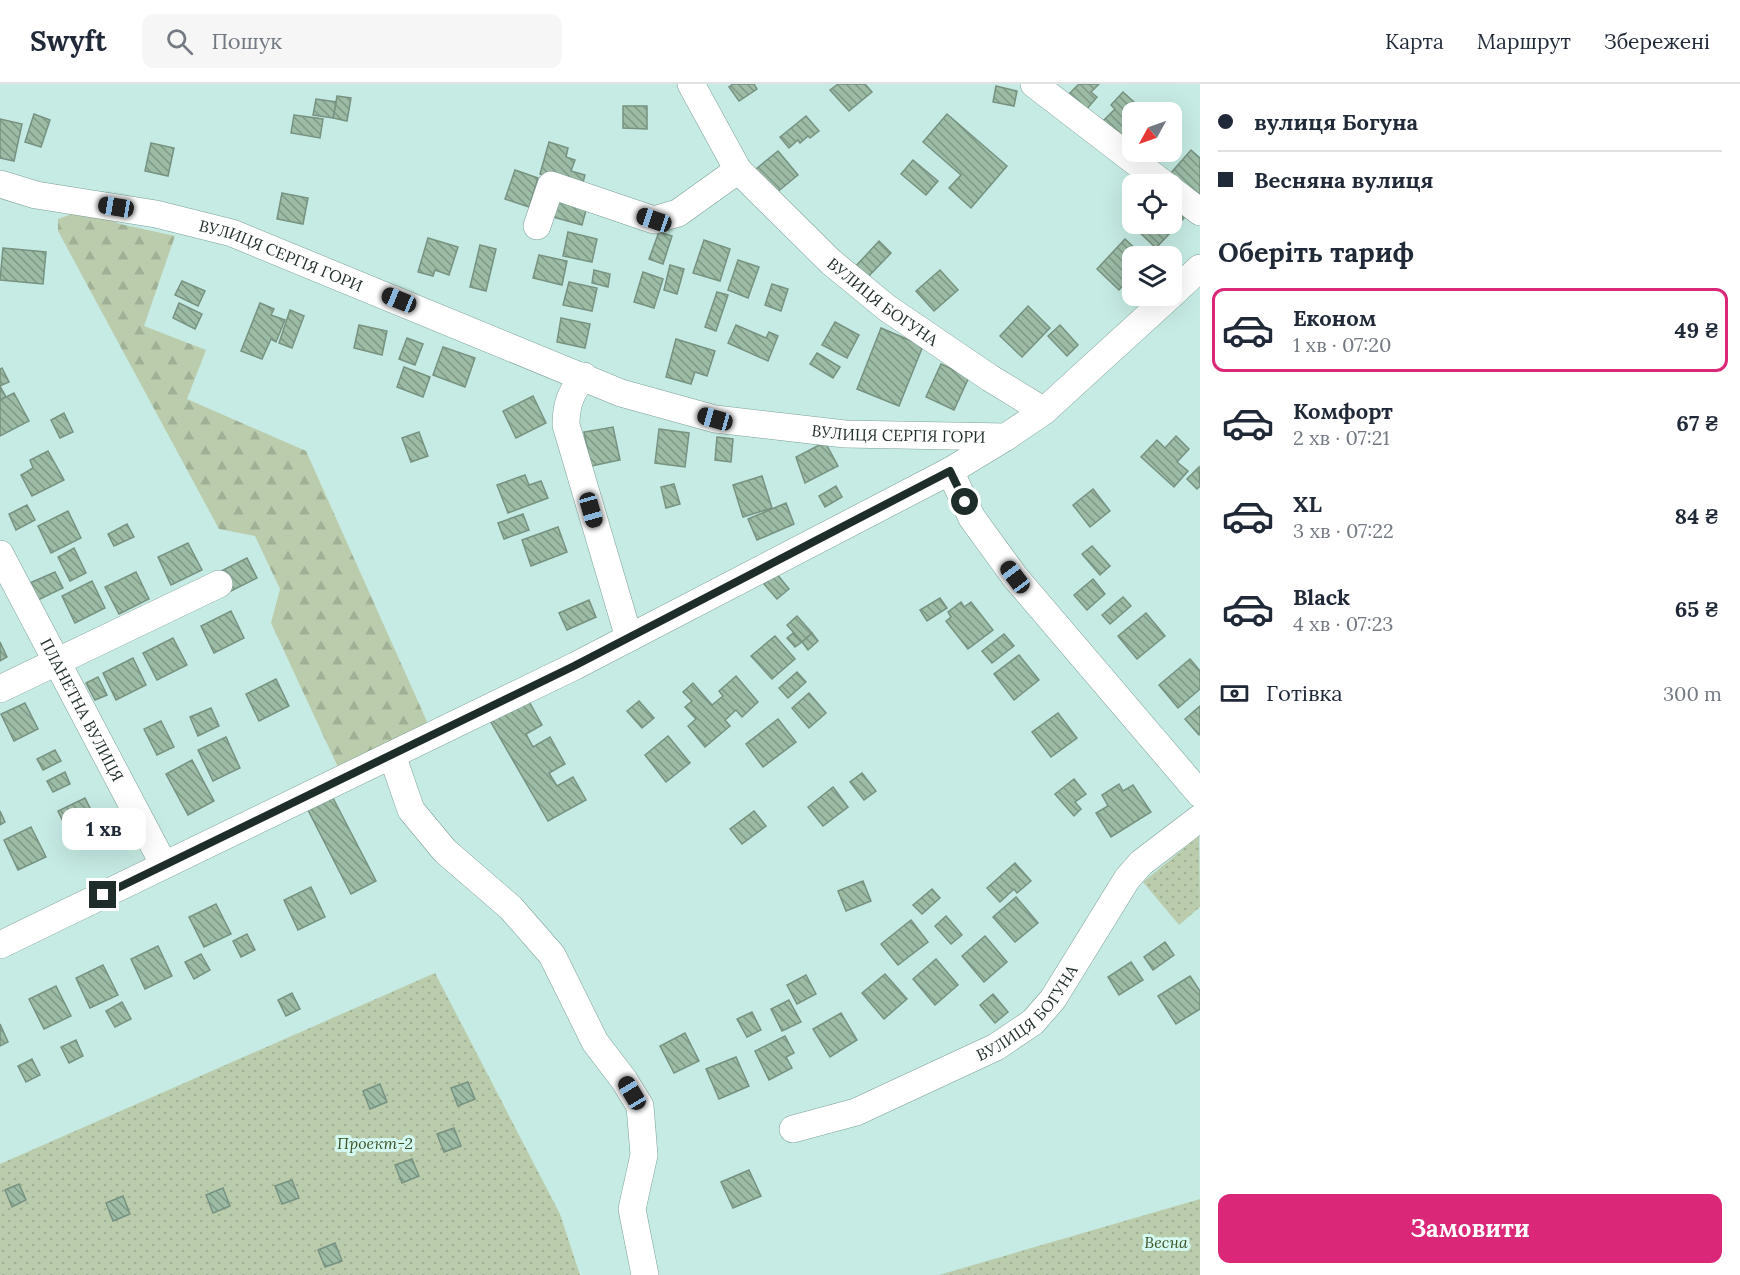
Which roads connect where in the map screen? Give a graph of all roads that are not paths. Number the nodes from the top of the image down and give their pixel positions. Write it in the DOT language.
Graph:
graph roads {
  1 [pos="692,84"];
  2 [pos="1034,84"];
  3 [pos="738,170"];
  4 [pos="1151,174"];
  5 [pos="0,184"];
  6 [pos="1182,198"];
  7 [pos="1200,212"];
  8 [pos="537,226"];
  9 [pos="1200,268"];
  10 [pos="1182,285"];
  11 [pos="1159,306"];
  12 [pos="584,376"];
  13 [pos="1044,411"];
  14 [pos="1006,437"];
  15 [pos="950,471"];
  16 [pos="0,554"];
  17 [pos="219,584"];
  18 [pos="629,638"];
  19 [pos="58,661"];
  20 [pos="0,689"];
  21 [pos="392,756"];
  22 [pos="1200,795"];
  23 [pos="1200,818"];
  24 [pos="164,865"];
  25 [pos="0,945"];
  26 [pos="793,1129"];
  27 [pos="645,1275"];
  1 -- 3 [label="street, ВУЛИЦЯ БОГУНА"];
  2 -- 4 [label="street"];
  3 -- 8 [label="street"];
  3 -- 13 [label="street, ВУЛИЦЯ БОГУНА"];
  5 -- 12 [label="street, ВУЛИЦЯ СЕРГІЯ ГОРИ"];
  6 -- 7 [label="street"];
  9 -- 10 [label="street, ВУЛИЦЯ СЕРГІЯ ГОРИ"];
  11 -- 13 [label="street, ВУЛИЦЯ СЕРГІЯ ГОРИ"];
  12 -- 14 [label="street, ВУЛИЦЯ СЕРГІЯ ГОРИ"];
  12 -- 18 [label="street"];
  13 -- 14 [label="street, ВУЛИЦЯ СЕРГІЯ ГОРИ"];
  14 -- 15 [label="street"];
  15 -- 18 [label="street"];
  15 -- 22 [label="street"];
  16 -- 19 [label="street, ПЛАНЕТНА ВУЛИЦЯ"];
  17 -- 19 [label="street"];
  18 -- 21 [label="street"];
  19 -- 20 [label="street"];
  19 -- 24 [label="street, ПЛАНЕТНА ВУЛИЦЯ"];
  21 -- 24 [label="street"];
  21 -- 27 [label="street"];
  23 -- 26 [label="street, ВУЛИЦЯ БОГУНА"];
  24 -- 25 [label="street"];
}
